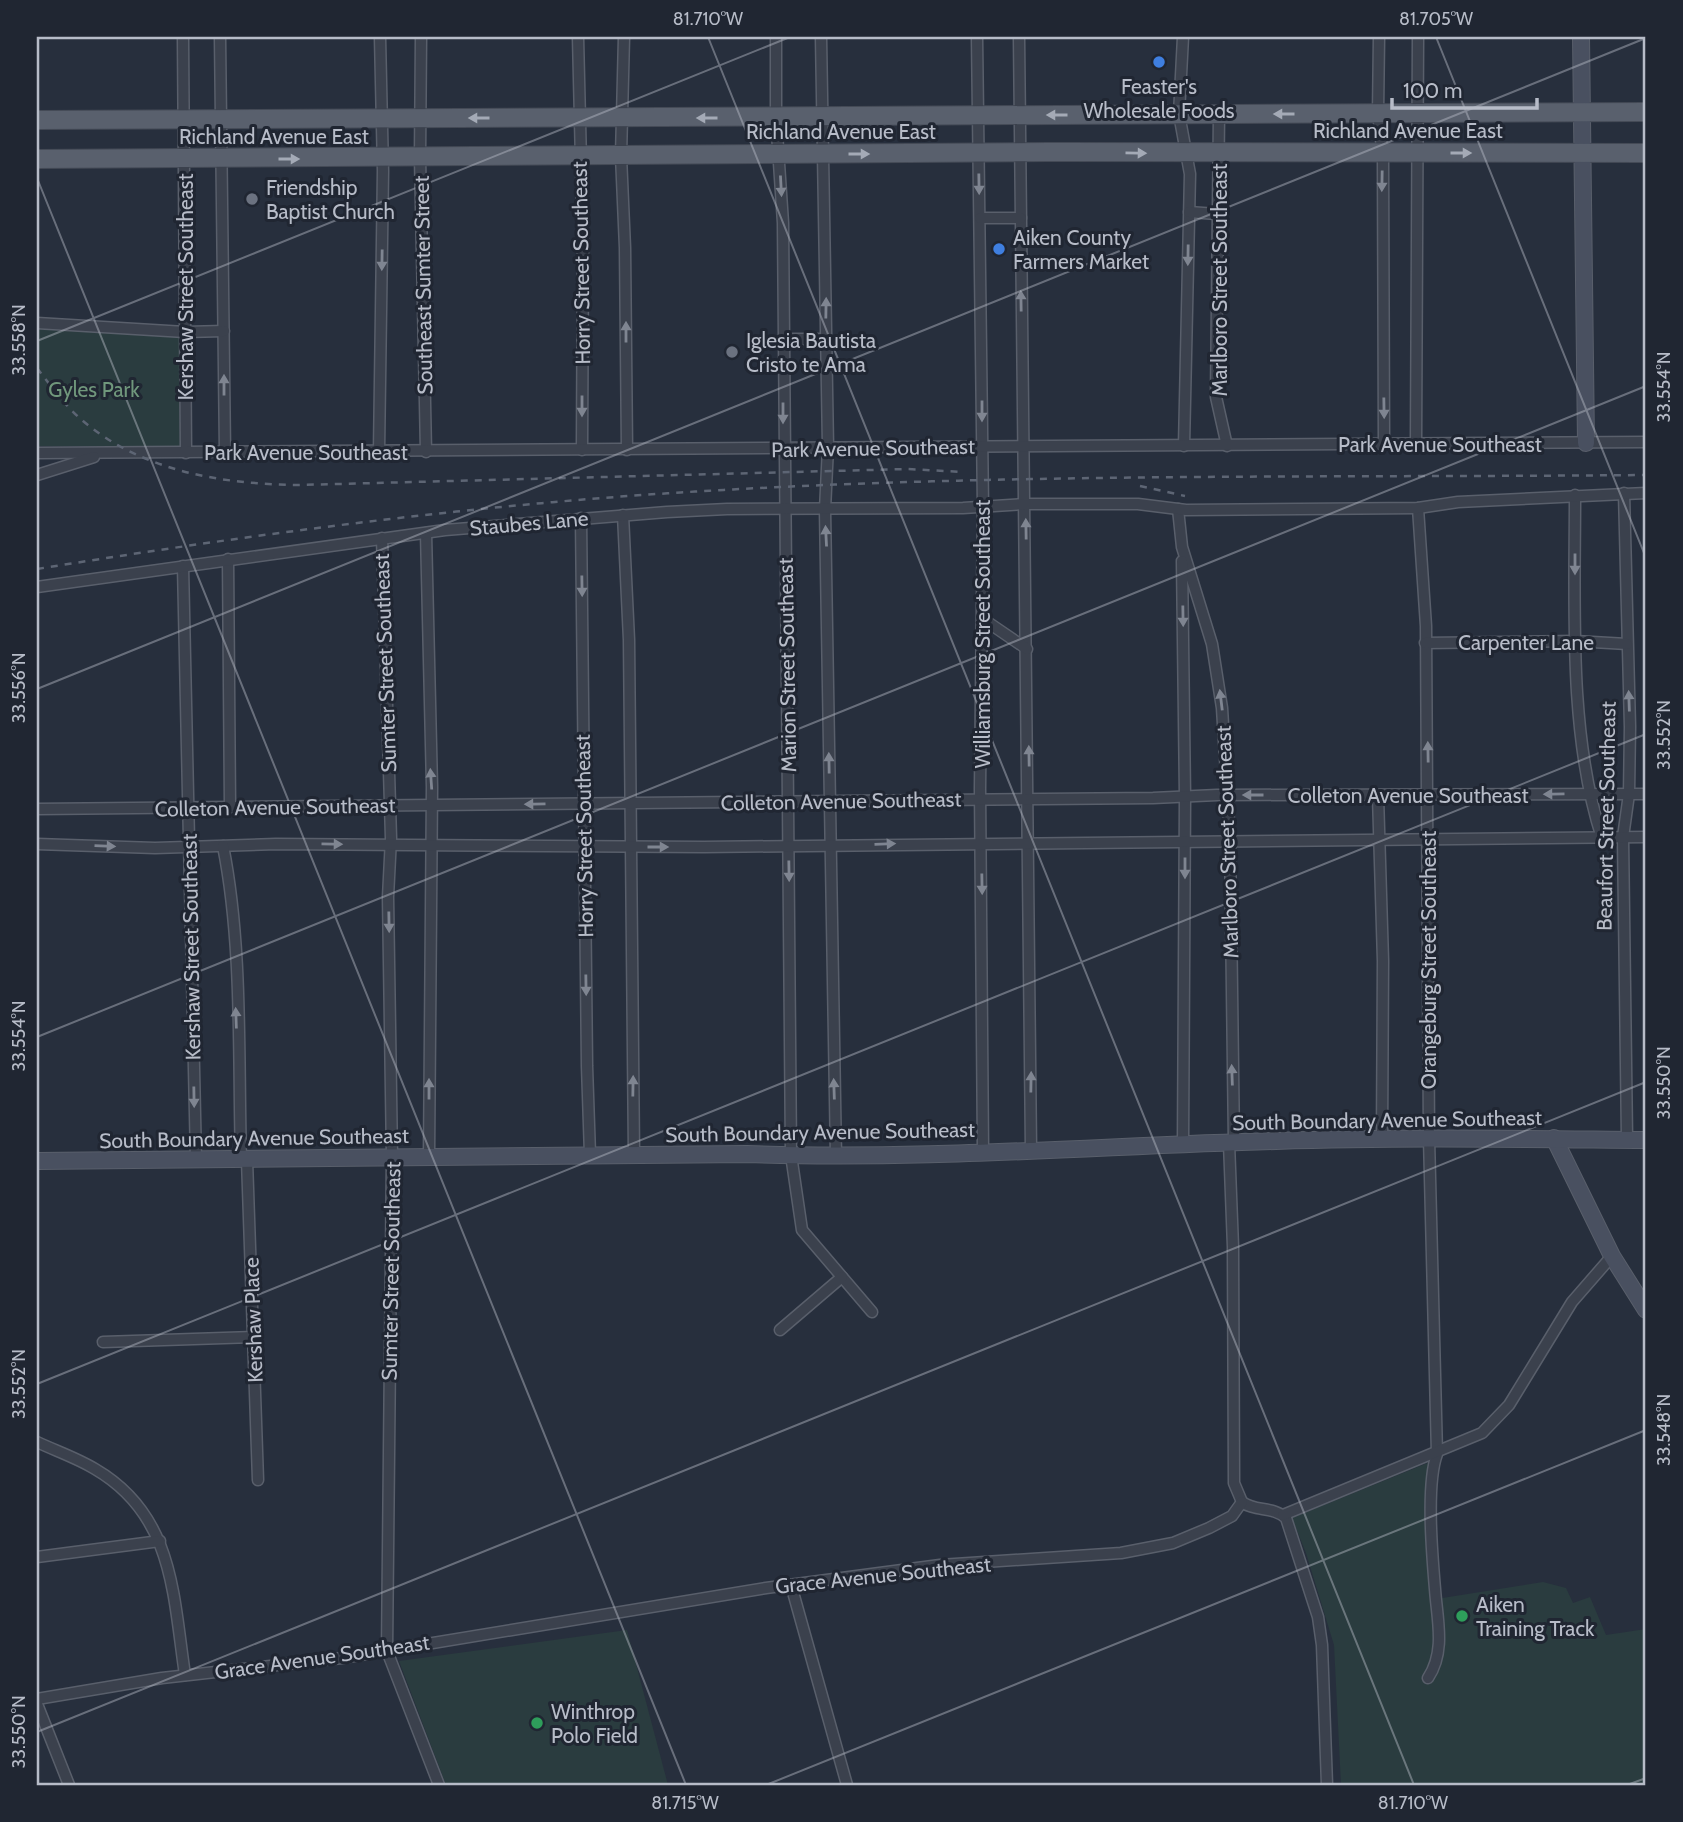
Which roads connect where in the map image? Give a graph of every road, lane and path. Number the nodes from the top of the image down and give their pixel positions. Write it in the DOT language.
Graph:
graph roads {
  1 [pos="183,37"];
  2 [pos="220,37"];
  3 [pos="380,37"];
  4 [pos="421,37"];
  5 [pos="578,37"];
  6 [pos="624,37"];
  7 [pos="776,37"];
  8 [pos="821,37"];
  9 [pos="977,37"];
  10 [pos="1019,37"];
  11 [pos="1183,37"];
  12 [pos="1379,37"];
  13 [pos="1418,37"];
  14 [pos="1581,37"];
  15 [pos="1581,112"];
  16 [pos="1646,112"];
  17 [pos="1378,113"];
  18 [pos="1418,113"];
  19 [pos="1179,114"];
  20 [pos="1219,114"];
  21 [pos="1020,115"];
  22 [pos="821,116"];
  23 [pos="978,116"];
  24 [pos="622,117"];
  25 [pos="420,118"];
  26 [pos="578,118"];
  27 [pos="776,118"];
  28 [pos="380,119"];
  29 [pos="37,120"];
  30 [pos="184,120"];
  31 [pos="220,120"];
  32 [pos="1582,152"];
  33 [pos="979,153"];
  34 [pos="1020,153"];
  35 [pos="1380,153"];
  36 [pos="1419,153"];
  37 [pos="1646,153"];
  38 [pos="823,154"];
  39 [pos="1187,154"];
  40 [pos="1220,154"];
  41 [pos="779,155"];
  42 [pos="580,156"];
  43 [pos="621,156"];
  44 [pos="420,157"];
  45 [pos="382,158"];
  46 [pos="37,159"];
  47 [pos="184,159"];
  48 [pos="221,159"];
  49 [pos="1189,212"];
  50 [pos="1217,214"];
  51 [pos="980,218"];
  52 [pos="1021,218"];
  53 [pos="37,323"];
  54 [pos="224,331"];
  55 [pos="185,332"];
  56 [pos="826,339"];
  57 [pos="783,340"];
  58 [pos="1646,442"];
  59 [pos="1586,443"];
  60 [pos="1384,444"];
  61 [pos="1416,444"];
  62 [pos="1184,446"];
  63 [pos="1227,446"];
  64 [pos="828,447"];
  65 [pos="982,447"];
  66 [pos="1024,447"];
  67 [pos="783,449"];
  68 [pos="582,450"];
  69 [pos="627,450"];
  70 [pos="379,452"];
  71 [pos="426,452"];
  72 [pos="37,453"];
  73 [pos="186,453"];
  74 [pos="225,453"];
  75 [pos="100,455"];
  76 [pos="37,475"];
  77 [pos="1624,493"];
  78 [pos="1646,493"];
  79 [pos="1575,495"];
  80 [pos="1026,504"];
  81 [pos="983,507"];
  82 [pos="1418,508"];
  83 [pos="785,509"];
  84 [pos="1178,509"];
  85 [pos="825,510"];
  86 [pos="623,515"];
  87 [pos="581,518"];
  88 [pos="425,533"];
  89 [pos="382,538"];
  90 [pos="1182,548"];
  91 [pos="228,559"];
  92 [pos="183,566"];
  93 [pos="37,587"];
  94 [pos="983,619"];
  95 [pos="1575,640"];
  96 [pos="1425,643"];
  97 [pos="1627,644"];
  98 [pos="1027,649"];
  99 [pos="1587,793"];
  100 [pos="1629,793"];
  101 [pos="1646,793"];
  102 [pos="1228,795"];
  103 [pos="1378,796"];
  104 [pos="1429,796"];
  105 [pos="1185,797"];
  106 [pos="981,799"];
  107 [pos="1029,799"];
  108 [pos="789,802"];
  109 [pos="830,802"];
  110 [pos="583,803"];
  111 [pos="630,803"];
  112 [pos="390,805"];
  113 [pos="432,806"];
  114 [pos="230,807"];
  115 [pos="189,808"];
  116 [pos="37,809"];
  117 [pos="1623,836"];
  118 [pos="1646,837"];
  119 [pos="1602,838"];
  120 [pos="1230,839"];
  121 [pos="1378,840"];
  122 [pos="1428,840"];
  123 [pos="1185,841"];
  124 [pos="981,842"];
  125 [pos="1029,842"];
  126 [pos="37,844"];
  127 [pos="223,845"];
  128 [pos="190,846"];
  129 [pos="391,846"];
  130 [pos="586,846"];
  131 [pos="631,846"];
  132 [pos="790,846"];
  133 [pos="831,846"];
  134 [pos="431,847"];
  135 [pos="1429,1138"];
  136 [pos="1554,1138"];
  137 [pos="1382,1139"];
  138 [pos="1627,1139"];
  139 [pos="1646,1140"];
  140 [pos="1231,1143"];
  141 [pos="1183,1146"];
  142 [pos="1031,1150"];
  143 [pos="983,1152"];
  144 [pos="590,1155"];
  145 [pos="634,1155"];
  146 [pos="791,1156"];
  147 [pos="392,1157"];
  148 [pos="429,1157"];
  149 [pos="836,1157"];
  150 [pos="195,1160"];
  151 [pos="244,1160"];
  152 [pos="37,1161"];
  153 [pos="1612,1256"];
  154 [pos="842,1277"];
  155 [pos="1646,1310"];
  156 [pos="872,1312"];
  157 [pos="780,1330"];
  158 [pos="254,1337"];
  159 [pos="103,1342"];
  160 [pos="37,1442"];
  161 [pos="1437,1454"];
  162 [pos="258,1480"];
  163 [pos="1242,1502"];
  164 [pos="1283,1516"];
  165 [pos="160,1541"];
  166 [pos="37,1557"];
  167 [pos="791,1585"];
  168 [pos="387,1651"];
  169 [pos="185,1675"];
  170 [pos="1428,1678"];
  171 [pos="37,1701"];
  172 [pos="69,1785"];
  173 [pos="439,1785"];
  174 [pos="847,1785"];
  175 [pos="1327,1785"];
  1 -- 30 [label="street, Kershaw Street Southeast"];
  2 -- 31 [label="street, Kershaw Street Southeast"];
  3 -- 28 [label="street"];
  4 -- 25 [label="street, Southeast Sumter Street"];
  5 -- 26 [label="street, Horry Street Southeast"];
  6 -- 24 [label="street, Horry Street Southeast"];
  7 -- 27 [label="street, Marion Street Southeast"];
  8 -- 22 [label="street, Marion Street Southeast"];
  9 -- 23 [label="street, Williamsburg Street Southeast"];
  10 -- 21 [label="street, Williamsburg Street Southeast"];
  11 -- 19 [label="street, Marlboro Street Southeast"];
  12 -- 17 [label="street"];
  13 -- 18 [label="street"];
  14 -- 15 [label="street"];
  15 -- 16 [label="main road, Richland Avenue East"];
  15 -- 18 [label="main road, Richland Avenue East"];
  15 -- 32 [label="street"];
  17 -- 18 [label="main road, Richland Avenue East"];
  17 -- 20 [label="main road, Richland Avenue East, one-way"];
  17 -- 35 [label="street"];
  18 -- 36 [label="street"];
  19 -- 20 [label="main road, Richland Avenue East"];
  19 -- 21 [label="main road, Richland Avenue East, one-way"];
  19 -- 39 [label="street, Marlboro Street Southeast"];
  20 -- 40 [label="street, Marlboro Street Southeast"];
  21 -- 23 [label="main road, Richland Avenue East"];
  21 -- 34 [label="street, Williamsburg Street Southeast"];
  22 -- 23 [label="main road, Richland Avenue East"];
  22 -- 27 [label="main road, Richland Avenue East"];
  22 -- 38 [label="street, Marion Street Southeast"];
  23 -- 33 [label="street, Williamsburg Street Southeast"];
  24 -- 26 [label="main road, Richland Avenue East"];
  27 -- 24 [label="main road, Richland Avenue East, one-way"];
  24 -- 43 [label="street, Horry Street Southeast"];
  26 -- 25 [label="main road, Richland Avenue East, one-way"];
  25 -- 28 [label="main road, Richland Avenue East"];
  25 -- 44 [label="street, Southeast Sumter Street"];
  26 -- 42 [label="street, Horry Street Southeast"];
  27 -- 41 [label="street, Marion Street Southeast"];
  28 -- 31 [label="main road, Richland Avenue East"];
  28 -- 45 [label="street"];
  29 -- 30 [label="main road, Richland Avenue East"];
  30 -- 31 [label="main road, Richland Avenue East"];
  30 -- 47 [label="street, Kershaw Street Southeast"];
  31 -- 48 [label="street, Kershaw Street Southeast"];
  36 -- 32 [label="main road, Richland Avenue East, one-way"];
  32 -- 37 [label="main road, Richland Avenue East"];
  32 -- 59 [label="street"];
  33 -- 34 [label="main road, Richland Avenue East"];
  38 -- 33 [label="main road, Richland Avenue East, one-way"];
  33 -- 51 [label="street, Williamsburg Street Southeast, one-way"];
  34 -- 39 [label="main road, Richland Avenue East, one-way"];
  34 -- 52 [label="street, Williamsburg Street Southeast"];
  35 -- 36 [label="main road, Richland Avenue East"];
  35 -- 40 [label="main road, Richland Avenue East"];
  35 -- 60 [label="street, one-way"];
  36 -- 61 [label="street"];
  38 -- 41 [label="main road, Richland Avenue East"];
  56 -- 38 [label="street, Marion Street Southeast, one-way"];
  39 -- 40 [label="main road, Richland Avenue East"];
  39 -- 49 [label="street, Marlboro Street Southeast"];
  40 -- 50 [label="street, Marlboro Street Southeast"];
  41 -- 43 [label="main road, Richland Avenue East"];
  41 -- 57 [label="street, Marion Street Southeast, one-way"];
  42 -- 43 [label="main road, Richland Avenue East"];
  42 -- 44 [label="main road, Richland Avenue East"];
  42 -- 68 [label="street, Horry Street Southeast, one-way"];
  69 -- 43 [label="street, Horry Street Southeast, one-way"];
  44 -- 45 [label="main road, Richland Avenue East"];
  44 -- 71 [label="street, Southeast Sumter Street"];
  48 -- 45 [label="main road, Richland Avenue East, one-way"];
  45 -- 70 [label="street, one-way"];
  46 -- 47 [label="main road, Richland Avenue East"];
  47 -- 48 [label="main road, Richland Avenue East"];
  47 -- 55 [label="street, Kershaw Street Southeast"];
  48 -- 54 [label="street, Kershaw Street Southeast"];
  49 -- 50 [label="street"];
  49 -- 62 [label="street, Marlboro Street Southeast, one-way"];
  50 -- 63 [label="street, Marlboro Street Southeast"];
  51 -- 52 [label="street"];
  51 -- 65 [label="street, Williamsburg Street Southeast, one-way"];
  66 -- 52 [label="street, Williamsburg Street Southeast, one-way"];
  53 -- 55 [label="street"];
  54 -- 55 [label="street"];
  74 -- 54 [label="street, Kershaw Street Southeast, one-way"];
  55 -- 73 [label="street, Kershaw Street Southeast"];
  56 -- 57 [label="street"];
  56 -- 64 [label="street, Marion Street Southeast"];
  57 -- 67 [label="street, Marion Street Southeast, one-way"];
  58 -- 59 [label="street, Park Avenue Southeast"];
  59 -- 61 [label="street, Park Avenue Southeast"];
  60 -- 61 [label="street, Park Avenue Southeast"];
  60 -- 63 [label="street, Park Avenue Southeast"];
  62 -- 63 [label="street, Park Avenue Southeast"];
  62 -- 66 [label="street, Park Avenue Southeast"];
  64 -- 65 [label="street, Park Avenue Southeast"];
  64 -- 67 [label="street, Park Avenue Southeast"];
  64 -- 85 [label="street, Marion Street Southeast"];
  65 -- 66 [label="street, Park Avenue Southeast"];
  65 -- 81 [label="street, Williamsburg Street Southeast"];
  66 -- 80 [label="street, Williamsburg Street Southeast"];
  67 -- 69 [label="street, Park Avenue Southeast"];
  67 -- 83 [label="street, Marion Street Southeast"];
  68 -- 69 [label="street, Park Avenue Southeast"];
  68 -- 71 [label="street, Park Avenue Southeast"];
  70 -- 71 [label="street, Park Avenue Southeast"];
  70 -- 74 [label="street, Park Avenue Southeast"];
  72 -- 75 [label="street, Park Avenue Southeast"];
  73 -- 74 [label="street, Park Avenue Southeast"];
  73 -- 75 [label="street, Park Avenue Southeast"];
  75 -- 76 [label="street, Park Avenue Southeast"];
  77 -- 78 [label="street"];
  77 -- 79 [label="street"];
  77 -- 97 [label="street, Beaufort Street Southeast"];
  79 -- 82 [label="street"];
  79 -- 95 [label="street, Beaufort Street Southeast, one-way"];
  80 -- 81 [label="street, Staubes Lane"];
  80 -- 84 [label="street"];
  98 -- 80 [label="street, Williamsburg Street Southeast, one-way"];
  81 -- 85 [label="street, Staubes Lane"];
  81 -- 94 [label="street, Williamsburg Street Southeast"];
  82 -- 84 [label="street"];
  82 -- 96 [label="street, Orangeburg Street Southeast"];
  83 -- 85 [label="street, Staubes Lane"];
  83 -- 86 [label="street, Staubes Lane"];
  83 -- 108 [label="street, Marion Street Southeast"];
  84 -- 90 [label="street, Marlboro Street Southeast"];
  109 -- 85 [label="street, Marion Street Southeast, one-way"];
  86 -- 87 [label="street, Staubes Lane"];
  86 -- 111 [label="street"];
  87 -- 88 [label="street, Staubes Lane"];
  87 -- 110 [label="street, Horry Street Southeast, one-way"];
  88 -- 89 [label="street, Staubes Lane"];
  113 -- 88 [label="street, Sumter Street Southeast, one-way"];
  89 -- 91 [label="street, Staubes Lane"];
  89 -- 112 [label="street, Sumter Street Southeast"];
  102 -- 90 [label="street, Marlboro Street Southeast, one-way"];
  90 -- 105 [label="street, Marlboro Street Southeast, one-way"];
  91 -- 92 [label="street, Staubes Lane"];
  91 -- 114 [label="street"];
  92 -- 93 [label="street, Staubes Lane"];
  92 -- 115 [label="street, Kershaw Street Southeast"];
  94 -- 98 [label="street"];
  94 -- 106 [label="street, Williamsburg Street Southeast"];
  95 -- 96 [label="street, Carpenter Lane"];
  95 -- 97 [label="street, Carpenter Lane"];
  95 -- 99 [label="street, Beaufort Street Southeast"];
  104 -- 96 [label="street, Orangeburg Street Southeast, one-way"];
  100 -- 97 [label="street, Beaufort Street Southeast, one-way"];
  107 -- 98 [label="street, Williamsburg Street Southeast, one-way"];
  99 -- 100 [label="street, Colleton Avenue Southeast"];
  99 -- 104 [label="street, Colleton Avenue Southeast, one-way"];
  99 -- 119 [label="street, Beaufort Street Southeast"];
  100 -- 101 [label="street, Colleton Avenue Southeast"];
  100 -- 117 [label="street, Beaufort Street Southeast"];
  103 -- 102 [label="street, Colleton Avenue Southeast, one-way"];
  102 -- 105 [label="street, Colleton Avenue Southeast"];
  102 -- 120 [label="street, Marlboro Street Southeast"];
  103 -- 104 [label="street, Colleton Avenue Southeast"];
  103 -- 121 [label="street"];
  104 -- 122 [label="street, Orangeburg Street Southeast"];
  105 -- 107 [label="street, Colleton Avenue Southeast"];
  105 -- 123 [label="street, Marlboro Street Southeast"];
  106 -- 107 [label="street, Colleton Avenue Southeast"];
  106 -- 109 [label="street, Colleton Avenue Southeast"];
  106 -- 124 [label="street, Williamsburg Street Southeast"];
  107 -- 125 [label="street, Williamsburg Street Southeast"];
  108 -- 109 [label="street, Colleton Avenue Southeast"];
  108 -- 111 [label="street, Colleton Avenue Southeast"];
  108 -- 132 [label="street, Marion Street Southeast"];
  109 -- 133 [label="street, Marion Street Southeast"];
  110 -- 111 [label="street, Colleton Avenue Southeast"];
  110 -- 113 [label="street, Colleton Avenue Southeast, one-way"];
  110 -- 130 [label="street, Horry Street Southeast"];
  111 -- 131 [label="street"];
  112 -- 113 [label="street, Colleton Avenue Southeast"];
  112 -- 114 [label="street, Colleton Avenue Southeast"];
  112 -- 129 [label="street, Sumter Street Southeast"];
  113 -- 134 [label="street, Sumter Street Southeast"];
  114 -- 115 [label="street, Colleton Avenue Southeast"];
  115 -- 116 [label="street, Colleton Avenue Southeast"];
  115 -- 128 [label="street, Kershaw Street Southeast"];
  117 -- 118 [label="street, Colleton Avenue Southeast"];
  117 -- 119 [label="street, Colleton Avenue Southeast"];
  117 -- 138 [label="street, Beaufort Street Southeast"];
  119 -- 122 [label="street, Colleton Avenue Southeast"];
  120 -- 121 [label="street, Colleton Avenue Southeast"];
  120 -- 123 [label="street, Colleton Avenue Southeast"];
  140 -- 120 [label="street, Marlboro Street Southeast, one-way"];
  121 -- 122 [label="street, Colleton Avenue Southeast"];
  121 -- 137 [label="street"];
  122 -- 135 [label="street, Orangeburg Street Southeast"];
  123 -- 125 [label="street, Colleton Avenue Southeast"];
  123 -- 141 [label="street, Marlboro Street Southeast, one-way"];
  124 -- 125 [label="street, Colleton Avenue Southeast"];
  133 -- 124 [label="street, Colleton Avenue Southeast, one-way"];
  124 -- 143 [label="street, Williamsburg Street Southeast, one-way"];
  142 -- 125 [label="street, Williamsburg Street Southeast, one-way"];
  126 -- 128 [label="street, Colleton Avenue Southeast, one-way"];
  127 -- 128 [label="street, Colleton Avenue Southeast"];
  127 -- 129 [label="street, Colleton Avenue Southeast, one-way"];
  151 -- 127 [label="street, Kershaw Street Southeast, one-way"];
  128 -- 150 [label="street, Kershaw Street Southeast, one-way"];
  129 -- 134 [label="street, Colleton Avenue Southeast"];
  129 -- 147 [label="street, Sumter Street Southeast, one-way"];
  130 -- 131 [label="street, Colleton Avenue Southeast"];
  130 -- 134 [label="street, Colleton Avenue Southeast"];
  130 -- 144 [label="street, Horry Street Southeast, one-way"];
  131 -- 132 [label="street, Colleton Avenue Southeast, one-way"];
  145 -- 131 [label="street, one-way"];
  132 -- 133 [label="street, Colleton Avenue Southeast"];
  132 -- 146 [label="street, Marion Street Southeast, one-way"];
  149 -- 133 [label="street, Marion Street Southeast, one-way"];
  148 -- 134 [label="street, Sumter Street Southeast, one-way"];
  135 -- 136 [label="street, South Boundary Avenue Southeast"];
  135 -- 137 [label="street, South Boundary Avenue Southeast"];
  135 -- 161 [label="street, Orangeburg Street Southeast"];
  136 -- 138 [label="street, South Boundary Avenue Southeast"];
  136 -- 153 [label="street"];
  137 -- 140 [label="street, South Boundary Avenue Southeast"];
  138 -- 139 [label="street, South Boundary Avenue Southeast"];
  140 -- 141 [label="street, South Boundary Avenue Southeast"];
  140 -- 163 [label="street, Marlboro Street Southeast"];
  141 -- 142 [label="street, South Boundary Avenue Southeast"];
  142 -- 143 [label="street, South Boundary Avenue Southeast"];
  143 -- 149 [label="street, South Boundary Avenue Southeast"];
  144 -- 145 [label="street, South Boundary Avenue Southeast"];
  144 -- 148 [label="street, South Boundary Avenue Southeast"];
  145 -- 146 [label="street, South Boundary Avenue Southeast"];
  146 -- 149 [label="street, South Boundary Avenue Southeast"];
  146 -- 154 [label="street, Marion Street Southeast"];
  147 -- 148 [label="street, South Boundary Avenue Southeast"];
  147 -- 151 [label="street, South Boundary Avenue Southeast"];
  147 -- 168 [label="street, Sumter Street Southeast"];
  150 -- 151 [label="street, South Boundary Avenue Southeast"];
  150 -- 152 [label="street, South Boundary Avenue Southeast"];
  151 -- 158 [label="street, Kershaw Place"];
  153 -- 155 [label="street"];
  153 -- 161 [label="street"];
  154 -- 156 [label="street, Marion Street Southeast"];
  154 -- 157 [label="street"];
  158 -- 159 [label="street"];
  158 -- 162 [label="street, Kershaw Place"];
  160 -- 165 [label="street"];
  161 -- 164 [label="street"];
  161 -- 170 [label="street, Orangeburg Street Southeast"];
  163 -- 164 [label="street"];
  163 -- 167 [label="street, Grace Avenue Southeast"];
  164 -- 175 [label="street"];
  165 -- 166 [label="street"];
  165 -- 169 [label="street"];
  167 -- 168 [label="street, Grace Avenue Southeast"];
  167 -- 174 [label="street"];
  168 -- 169 [label="street, Grace Avenue Southeast"];
  168 -- 173 [label="street, Sumter Street Southeast"];
  169 -- 171 [label="street, Grace Avenue Southeast"];
  171 -- 172 [label="street"];
}
